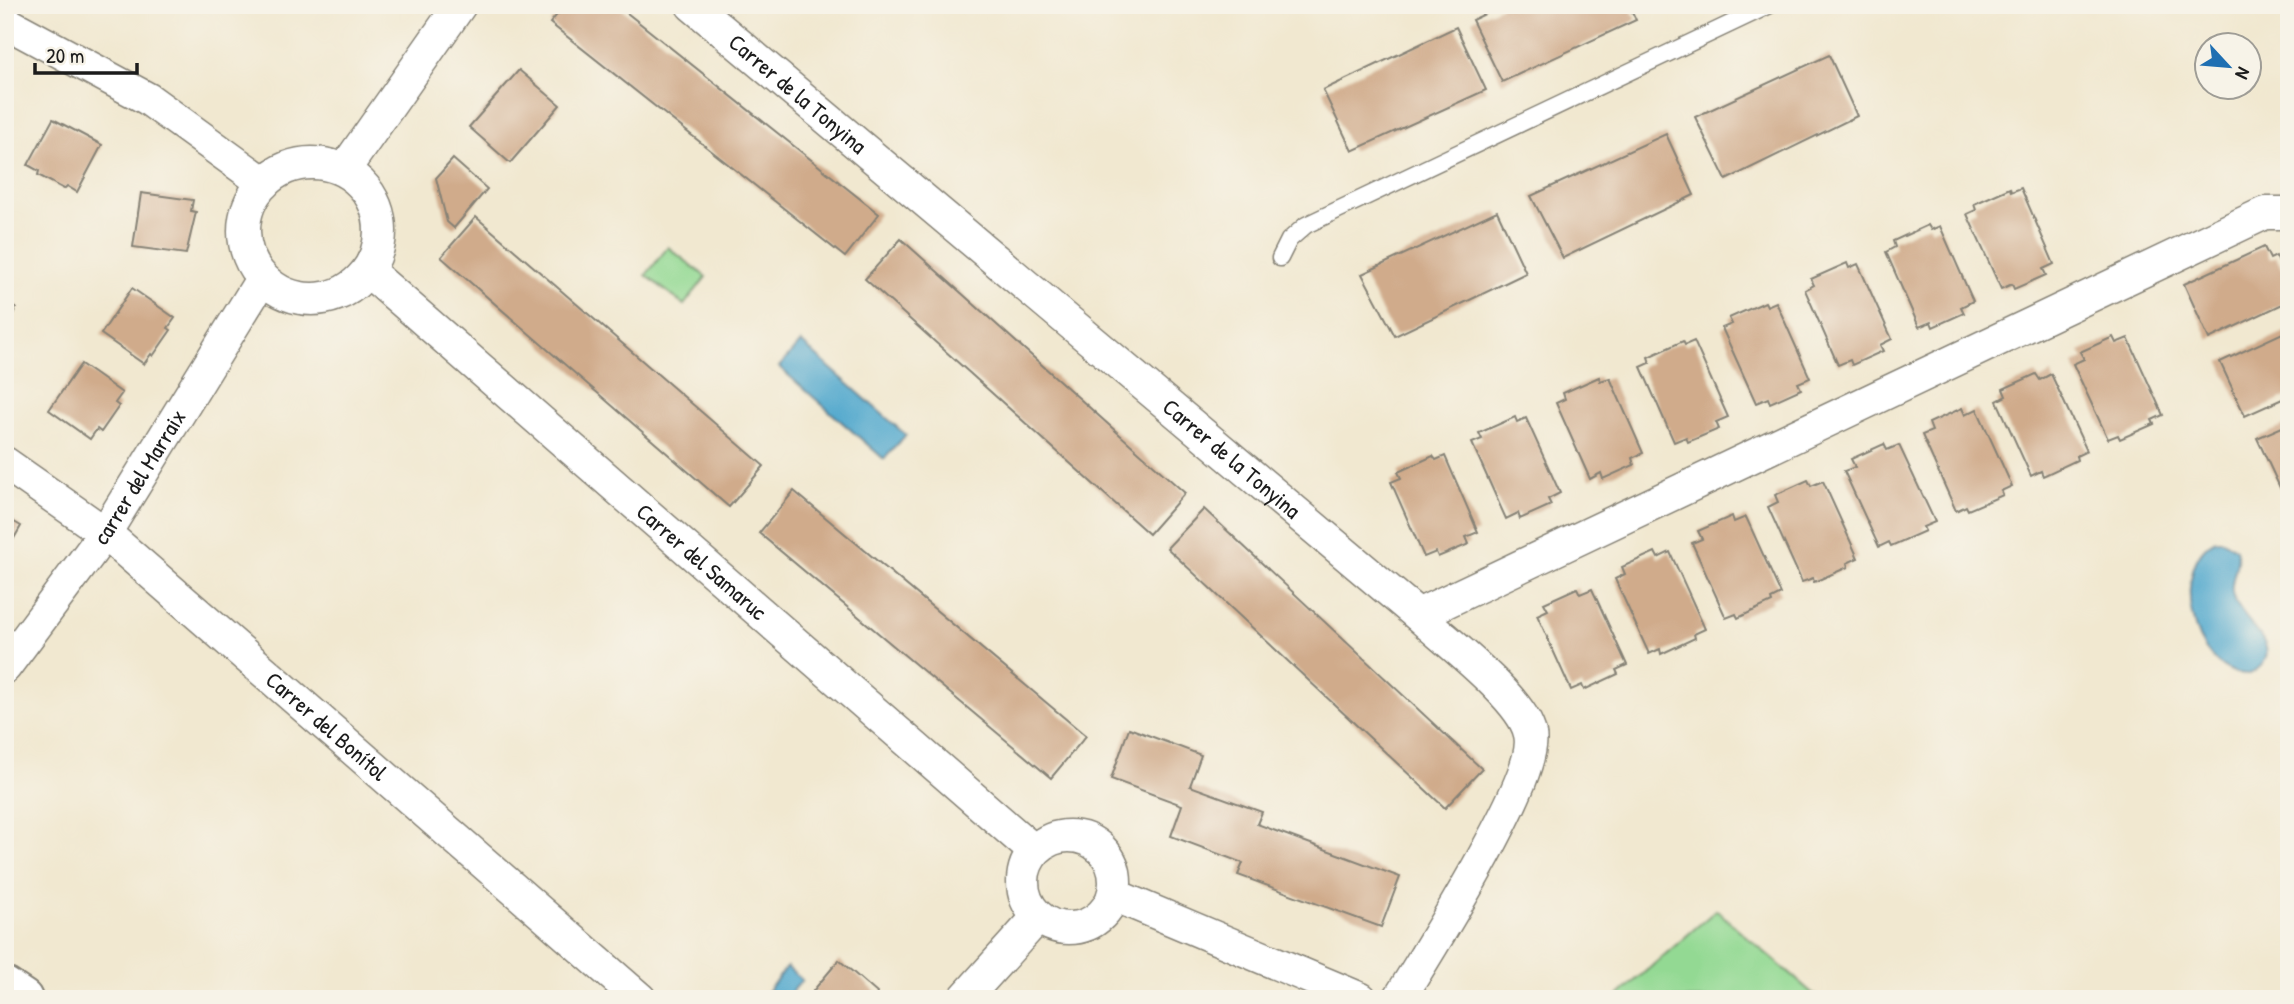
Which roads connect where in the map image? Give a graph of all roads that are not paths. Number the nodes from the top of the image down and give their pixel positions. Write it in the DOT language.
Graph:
graph roads {
  1 [pos="460,5"];
  2 [pos="692,5"];
  3 [pos="1770,5"];
  4 [pos="5,22"];
  5 [pos="344,170"];
  6 [pos="264,183"];
  7 [pos="2289,214"];
  8 [pos="1280,258"];
  9 [pos="369,272"];
  10 [pos="262,279"];
  11 [pos="5,463"];
  12 [pos="105,533"];
  13 [pos="1418,615"];
  14 [pos="5,667"];
  15 [pos="1034,851"];
  16 [pos="1114,895"];
  17 [pos="1038,917"];
  18 [pos="5,987"];
  19 [pos="23,999"];
  20 [pos="640,999"];
  21 [pos="964,999"];
  22 [pos="1361,999"];
  23 [pos="1399,999"];
  1 -- 5 [label="street"];
  2 -- 13 [label="street, Carrer de la Tonyina"];
  3 -- 8 [label="lane"];
  4 -- 6 [label="street"];
  5 -- 6 [label="street"];
  5 -- 9 [label="street"];
  6 -- 10 [label="street"];
  7 -- 13 [label="street"];
  9 -- 10 [label="street"];
  9 -- 15 [label="street, Carrer del Samaruc"];
  10 -- 12 [label="street, carrer del Marraix"];
  11 -- 12 [label="street, Carrer del Bonítol"];
  12 -- 14 [label="street, carrer del Marraix"];
  12 -- 20 [label="street, Carrer del Bonítol"];
  13 -- 23 [label="street, Carrer de la Tonyina"];
  15 -- 16 [label="street"];
  15 -- 17 [label="street"];
  16 -- 17 [label="street"];
  16 -- 22 [label="street"];
  17 -- 21 [label="street"];
  18 -- 19 [label="main road"];
}
